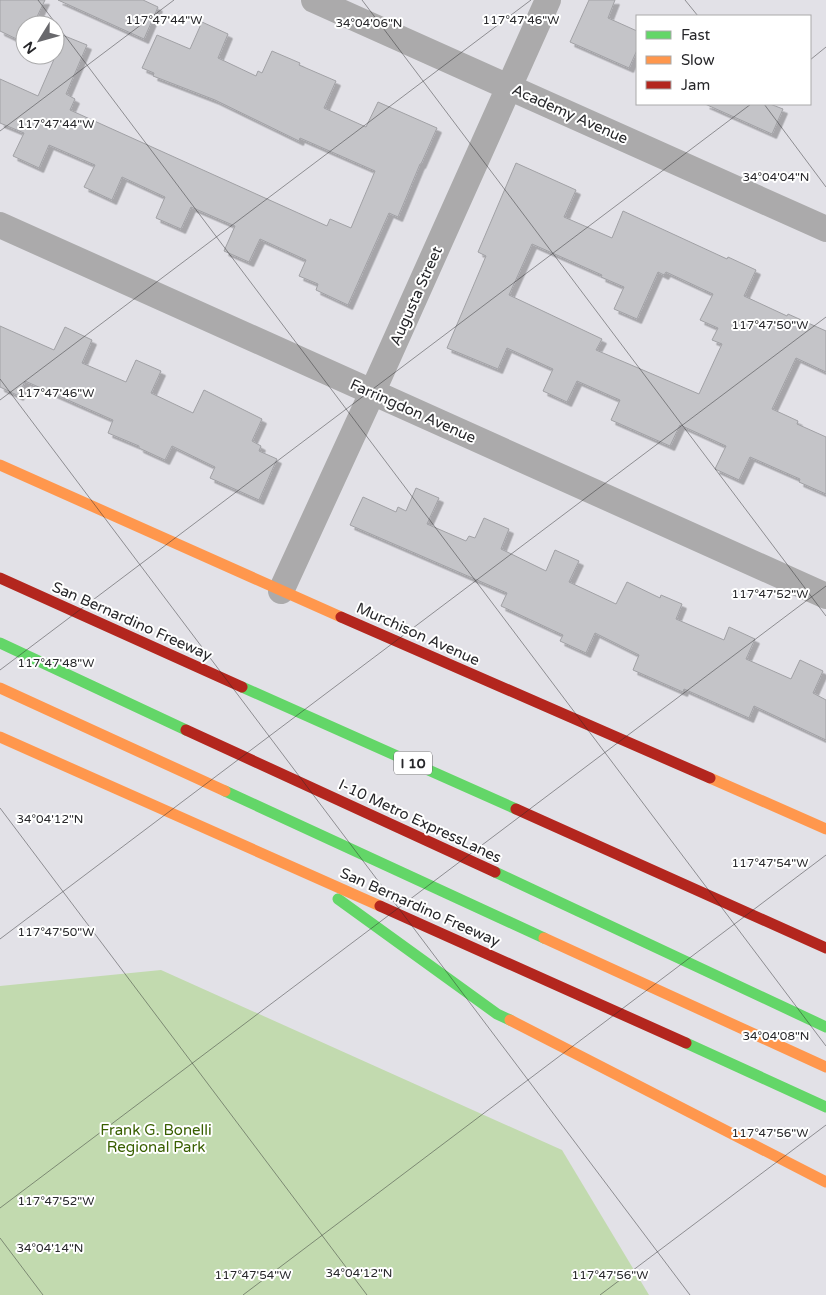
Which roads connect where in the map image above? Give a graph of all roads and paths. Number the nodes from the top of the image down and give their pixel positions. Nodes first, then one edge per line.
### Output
1 (314, 0) edge
2 (548, 0) edge
3 (510, 87) junction
4 (0, 225) edge
5 (826, 229) edge
6 (372, 393) junction
7 (0, 465) edge
8 (0, 578) edge
9 (281, 591) junction
10 (826, 596) edge
11 (0, 643) edge
12 (0, 688) edge
13 (0, 737) edge
14 (826, 829) edge
15 (292, 866) junction
16 (826, 948) edge
17 (826, 1027) edge
18 (826, 1067) edge
19 (826, 1107) edge
20 (826, 1182) edge

1 - 3 street, Academy Avenue
2 - 3 street, Augusta Street
3 - 5 street, Academy Avenue
3 - 6 street, Augusta Street
4 - 6 street, Farringdon Avenue
6 - 9 street, Augusta Street
6 - 10 street, Farringdon Avenue
7 - 9 main road, Murchison Avenue
8 - 16 main road, San Bernardino Freeway / I 10
9 - 14 main road, Murchison Avenue
11 - 17 main road, I-10 Metro ExpressLanes
12 - 18 main road
13 - 15 main road, San Bernardino Freeway
15 - 19 main road, San Bernardino Freeway
15 - 20 main road

